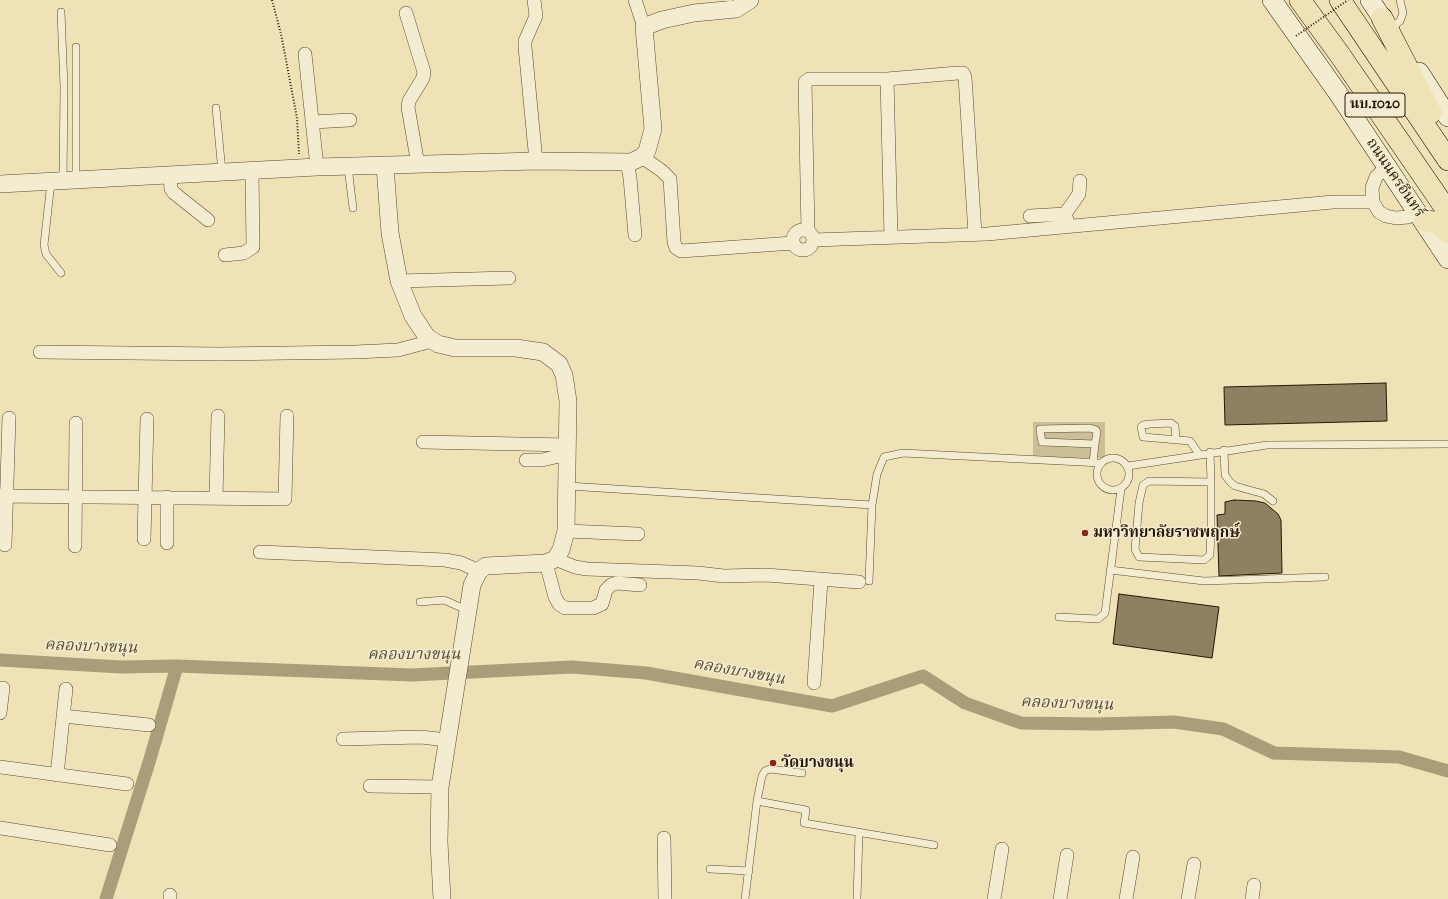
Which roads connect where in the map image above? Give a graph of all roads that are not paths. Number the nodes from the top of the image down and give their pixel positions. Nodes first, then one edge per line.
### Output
1 (534, 0) edge
2 (635, 0) edge
3 (750, 0) edge
4 (1272, 0) edge
5 (1300, 0) edge
6 (1340, 0) edge
7 (1370, 0) edge
8 (1400, 0) edge
9 (61, 12) dead end
10 (406, 13) dead end
11 (1386, 23) junction
12 (644, 27) junction
13 (76, 47) dead end
14 (305, 54) dead end
15 (887, 79) junction
16 (216, 108) dead end
17 (1448, 116) edge
18 (350, 120) dead end
19 (313, 122) junction
20 (1448, 151) edge
21 (635, 159) junction
22 (1448, 160) edge
23 (536, 162) junction
24 (418, 164) junction
25 (385, 166) junction
26 (1387, 166) junction
27 (348, 167) junction
28 (309, 168) junction
29 (222, 172) junction
30 (252, 172) junction
31 (170, 176) junction
32 (63, 181) junction
33 (1080, 181) dead end
34 (0, 184) edge
35 (1373, 202) junction
36 (353, 208) dead end
37 (1448, 212) edge
38 (1030, 216) dead end
39 (1421, 216) junction
40 (208, 220) dead end
41 (1067, 220) junction
42 (1448, 233) edge
43 (975, 234) junction
44 (634, 235) dead end
45 (811, 236) junction
46 (891, 237) junction
47 (225, 255) dead end
48 (1448, 259) edge
49 (61, 273) dead end
50 (509, 278) dead end
51 (399, 281) junction
52 (432, 341) junction
53 (40, 352) dead end
54 (218, 416) dead end
55 (287, 416) dead end
56 (9, 418) dead end
57 (147, 419) dead end
58 (76, 423) dead end
59 (1176, 440) junction
60 (423, 442) dead end
61 (1096, 444) junction
62 (1448, 444) edge
63 (568, 449) junction
64 (1224, 450) junction
65 (1210, 452) junction
66 (1199, 454) junction
67 (526, 460) dead end
68 (1093, 463) junction
69 (1101, 463) junction
70 (1128, 466) junction
71 (1210, 482) junction
72 (568, 486) junction
73 (1120, 489) junction
74 (4, 496) edge
75 (75, 496) junction
76 (145, 496) junction
77 (167, 497) junction
78 (216, 498) junction
79 (1273, 501) dead end
80 (872, 505) junction
81 (566, 531) junction
82 (638, 534) dead end
83 (144, 539) dead end
84 (167, 543) dead end
85 (5, 545) dead end
86 (75, 546) dead end
87 (260, 552) dead end
88 (551, 561) junction
89 (1110, 570) junction
90 (479, 571) junction
91 (1325, 578) dead end
92 (821, 581) junction
93 (864, 582) joint
94 (640, 585) dead end
95 (420, 602) dead end
96 (467, 610) junction
97 (1059, 617) dead end
98 (814, 683) dead end
99 (3, 688) dead end
100 (66, 689) dead end
101 (0, 713) edge
102 (63, 716) junction
103 (149, 725) dead end
104 (343, 739) dead end
105 (446, 740) junction
106 (0, 767) edge
107 (802, 773) dead end
108 (57, 774) junction
109 (127, 784) dead end
110 (370, 786) dead end
111 (440, 787) junction
112 (757, 801) junction
113 (0, 828) edge
114 (859, 833) junction
115 (664, 838) dead end
116 (110, 845) dead end
117 (934, 846) dead end
118 (1002, 849) dead end
119 (1067, 855) dead end
120 (1133, 857) dead end
121 (1194, 864) dead end
122 (710, 869) dead end
123 (749, 871) junction
124 (1254, 885) dead end
125 (442, 899) edge
126 (665, 899) edge
127 (745, 899) edge
128 (857, 899) edge
129 (994, 899) edge
130 (1060, 899) edge
131 (1126, 899) edge
132 (1188, 899) edge
133 (1252, 899) edge

1 - 23 street
2 - 12 street
3 - 12 street
4 - 26 main road, ถนนนครอินทร์ / นบ.1020
5 - 37 main road, ถนนนครอินทร์ / นบ.1020
6 - 22 main road, นบ.1020
7 - 11 main road
8 - 11 lane
9 - 32 lane
10 - 24 street
11 - 17 main road
11 - 20 main road
12 - 21 street
13 - 32 lane
14 - 19 street
15 - 43 street
15 - 45 street
15 - 46 street
16 - 29 lane
18 - 19 street
19 - 28 street
21 - 23 street
21 - 44 street
21 - 45 street
23 - 24 street
24 - 25 street
25 - 27 street
25 - 51 street
26 - 35 street
26 - 39 main road, ถนนนครอินทร์ / นบ.1020
27 - 28 street
27 - 36 lane
28 - 30 street
29 - 30 street
29 - 31 street
30 - 47 street
31 - 32 street
31 - 40 street
32 - 34 street
32 - 49 lane
33 - 41 street
35 - 39 street
35 - 41 street
38 - 41 street
39 - 42 main road
39 - 48 main road, ถนนนครอินทร์ / นบ.1020
41 - 43 street
43 - 46 street
45 - 46 street
50 - 51 street
51 - 52 street
52 - 53 street
52 - 63 street
54 - 78 street
55 - 78 street
56 - 74 street
57 - 76 street
58 - 75 street
59 - 59 lane
59 - 66 lane
60 - 63 street
61 - 61 lane
61 - 68 lane
62 - 64 lane
63 - 67 street
63 - 72 street
64 - 65 lane
64 - 79 lane
65 - 66 lane
65 - 71 lane
66 - 70 lane
68 - 69 lane
68 - 80 lane
69 - 70 lane
69 - 73 lane
70 - 73 lane
71 - 71 lane
72 - 80 lane
72 - 81 street
73 - 89 lane
74 - 75 street
74 - 85 street
75 - 76 street
75 - 86 street
76 - 77 street
76 - 83 street
77 - 78 street
77 - 84 street
80 - 93 lane
81 - 82 street
81 - 88 street
87 - 90 street
88 - 90 street
88 - 92 street
88 - 94 street
89 - 91 lane
89 - 97 lane
90 - 96 street
92 - 93 street
92 - 98 street
95 - 96 lane
96 - 105 street
99 - 101 street
100 - 102 street
102 - 103 street
102 - 108 street
104 - 105 street
105 - 111 street
106 - 108 street
107 - 112 lane
108 - 109 street
110 - 111 street
111 - 125 street
112 - 114 lane
112 - 123 lane
113 - 116 street
114 - 117 lane
114 - 128 lane
115 - 126 street
118 - 129 street
119 - 130 street
120 - 131 street
121 - 132 street
122 - 123 lane
123 - 127 lane
124 - 133 street

